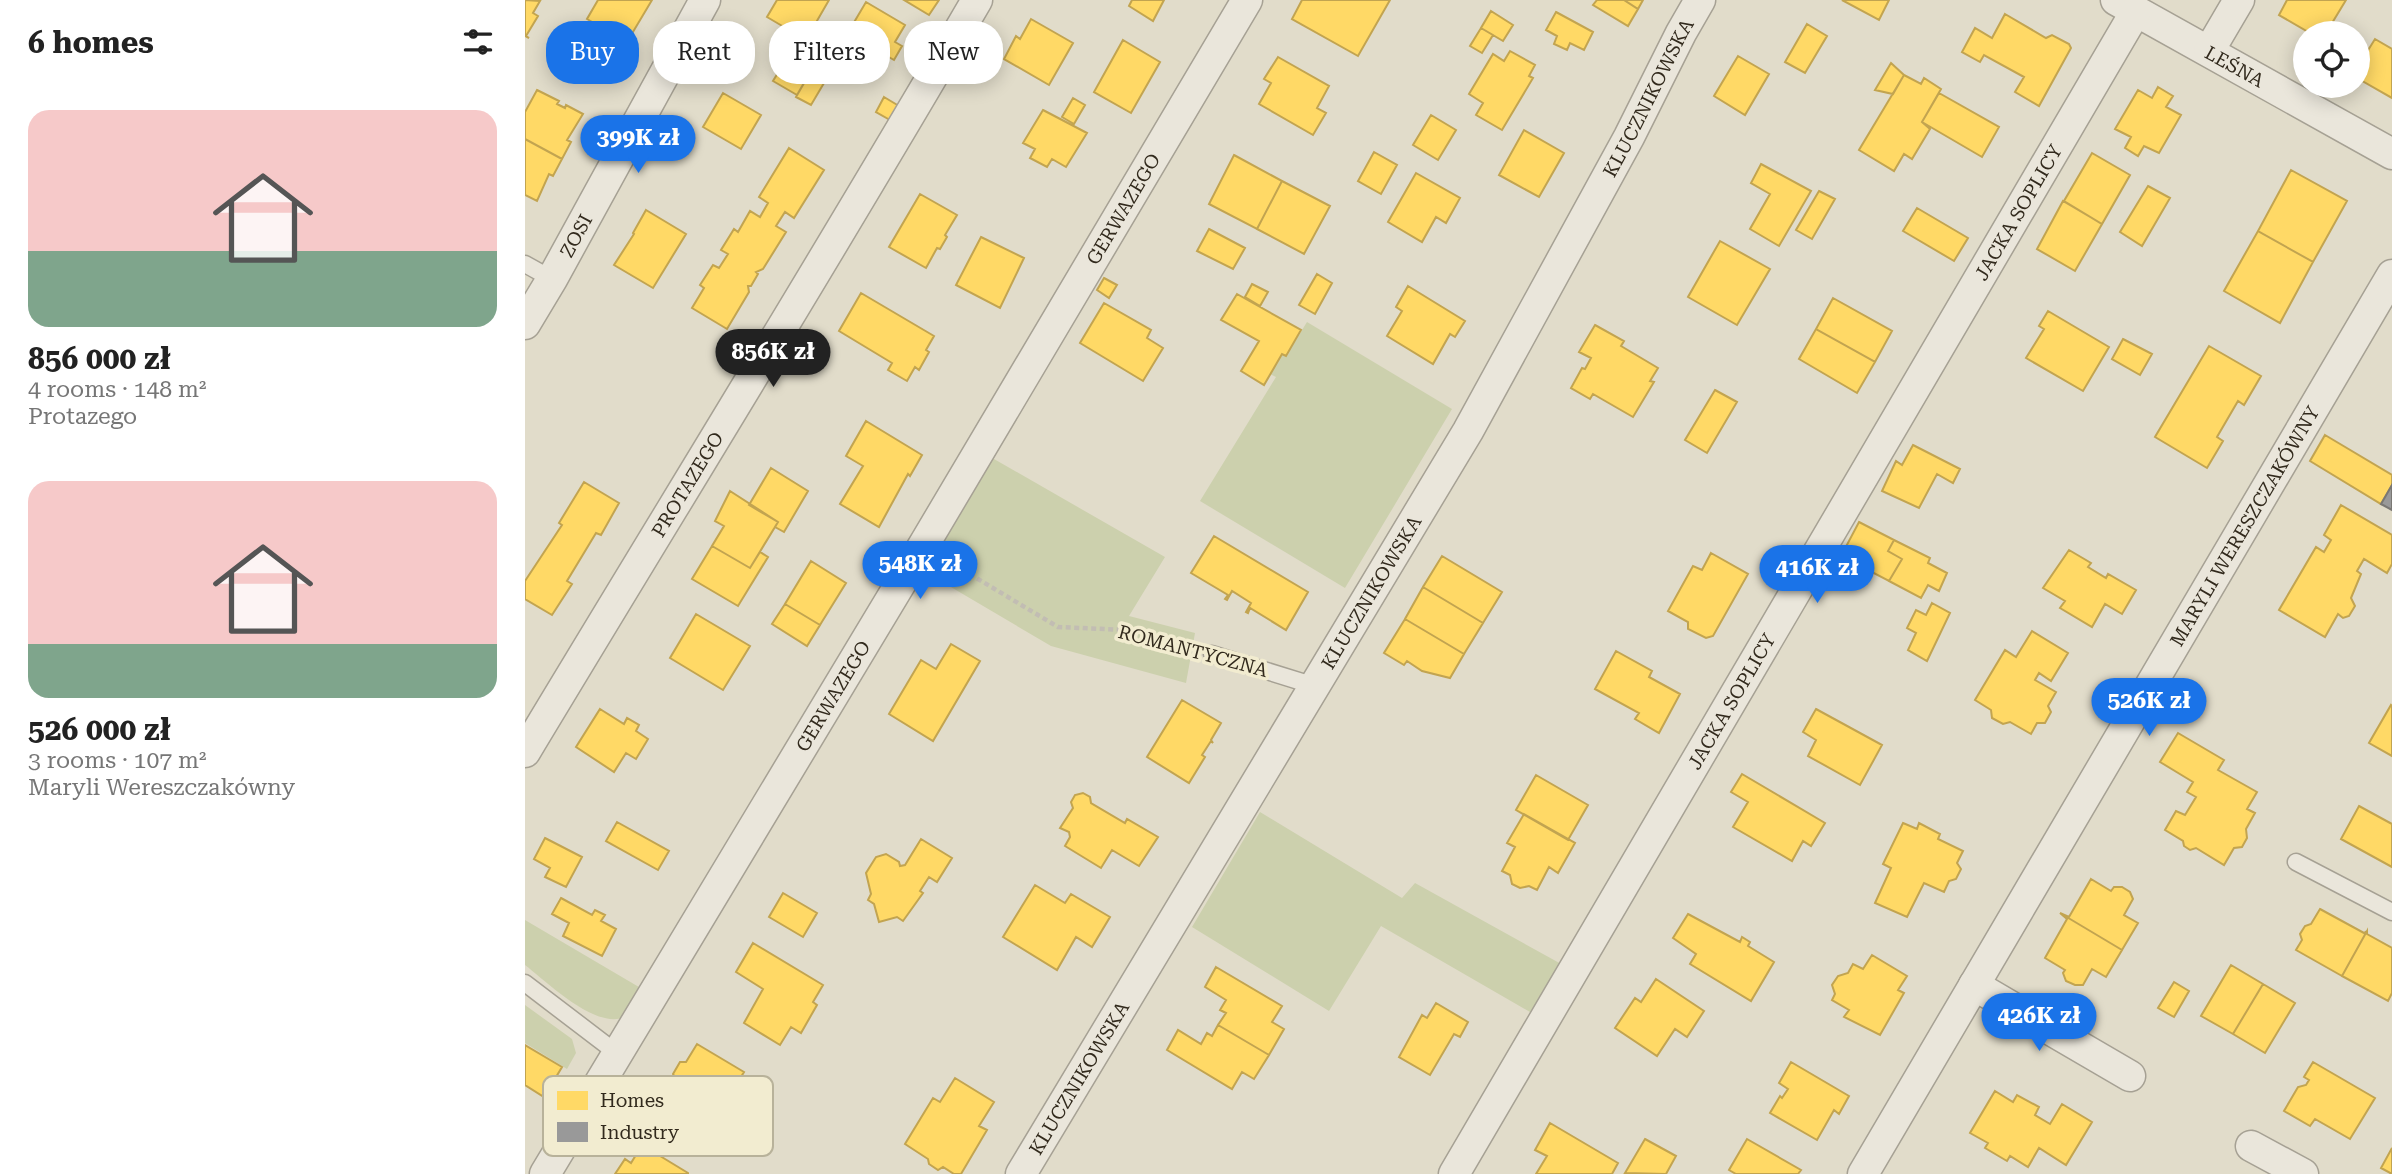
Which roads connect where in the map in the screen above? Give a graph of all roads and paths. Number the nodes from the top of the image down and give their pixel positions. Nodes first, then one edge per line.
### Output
1 (705, 0) edge
2 (977, 0) edge
3 (1247, 0) edge
4 (1700, 0) edge
5 (2239, 0) edge
6 (2126, 5) edge
7 (2209, 51) junction
8 (2392, 154) edge
9 (525, 264) edge
10 (2392, 275) edge
11 (552, 279) junction
12 (525, 324) edge
13 (923, 546) junction
14 (1212, 654) joint
15 (1315, 686) junction
16 (525, 752) edge
17 (2296, 862) dead end
18 (2392, 912) edge
19 (525, 983) edge
20 (1974, 985) junction
21 (618, 1054) junction
22 (605, 1076) edge
23 (2130, 1076) dead end
24 (2251, 1146) dead end
25 (556, 1156) edge
26 (545, 1174) edge
27 (1021, 1174) edge
28 (1454, 1174) edge
29 (1863, 1174) edge
30 (2303, 1174) edge

1 - 11 street, ZOSI
2 - 16 street, PROTAZEGO
3 - 13 street, GERWAZEGO
4 - 15 street, KLUCZNIKOWSKA
5 - 7 street
6 - 7 street, LEŚNA
6 - 28 street, JACKA SOPLICY
7 - 8 street, LEŚNA
9 - 11 lane
10 - 20 street, MARYLI WERESZCZAKÓWNY
11 - 12 street, ZOSI
13 - 14 path, ROMANTYCZNA
13 - 21 street, GERWAZEGO
14 - 15 lane, ROMANTYCZNA
15 - 27 street, KLUCZNIKOWSKA
17 - 18 lane
19 - 21 lane
20 - 23 street
20 - 29 street, MARYLI WERESZCZAKÓWNY
21 - 22 street, GERWAZEGO
24 - 30 street
25 - 26 street, GERWAZEGO

